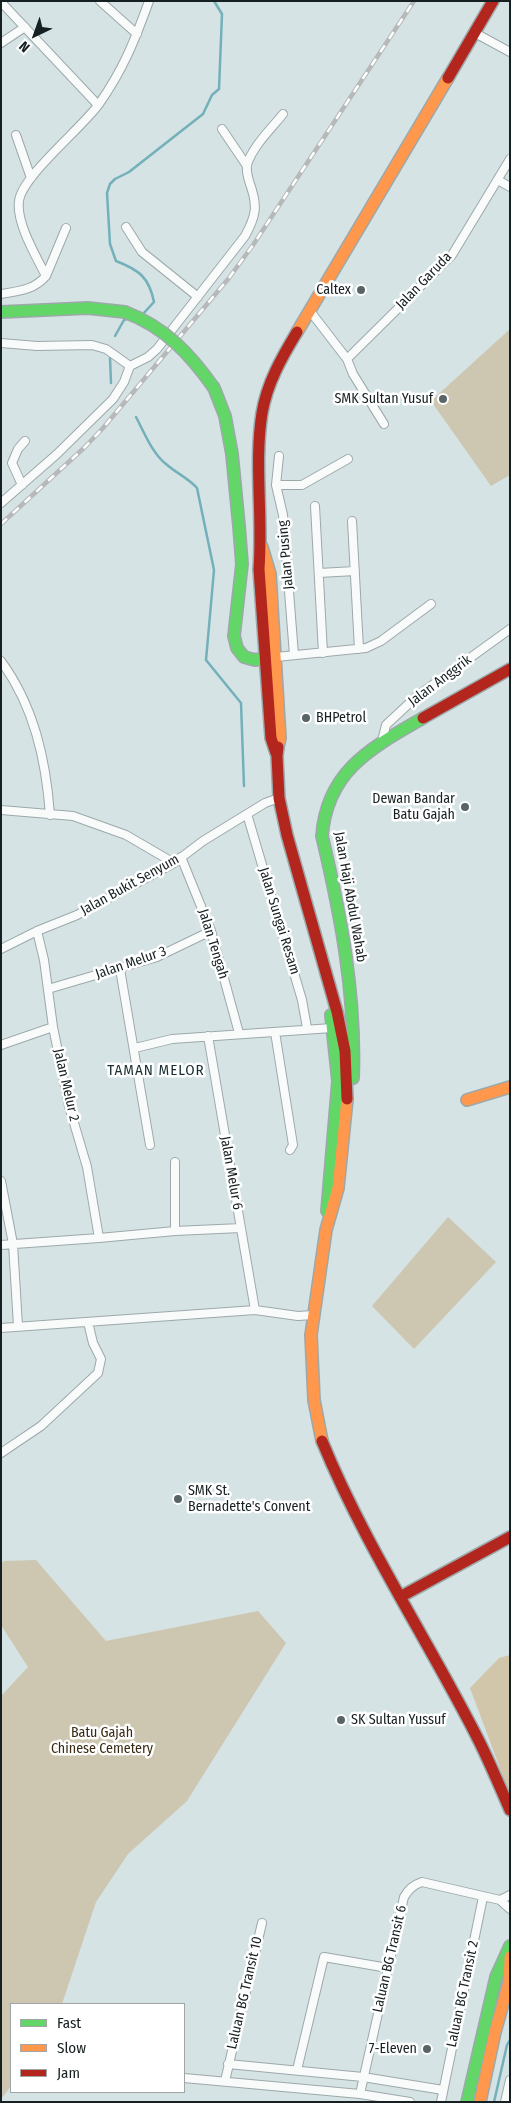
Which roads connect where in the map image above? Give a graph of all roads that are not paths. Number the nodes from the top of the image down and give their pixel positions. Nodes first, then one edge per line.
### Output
1 (100, 1) edge
2 (149, 1) edge
3 (493, 1) edge
4 (1, 2) edge
5 (25, 28) junction
6 (475, 33) junction
7 (137, 34) junction
8 (1, 43) edge
9 (510, 52) edge
10 (98, 105) junction
11 (283, 114) dead end
12 (222, 128) dead end
13 (16, 135) dead end
14 (510, 159) edge
15 (247, 166) junction
16 (31, 178) junction
17 (498, 180) junction
18 (510, 187) edge
19 (126, 227) dead end
20 (66, 228) dead end
21 (46, 276) junction
22 (1, 294) edge
23 (198, 298) junction
24 (310, 311) junction
25 (1, 312) edge
26 (1, 343) edge
27 (347, 359) junction
28 (130, 366) junction
29 (384, 424) dead end
30 (25, 441) dead end
31 (279, 456) dead end
32 (348, 459) dead end
33 (22, 485) junction
34 (276, 485) junction
35 (1, 503) edge
36 (316, 506) dead end
37 (352, 521) dead end
38 (355, 571) junction
39 (319, 573) junction
40 (431, 604) dead end
41 (510, 630) edge
42 (359, 649) junction
43 (323, 653) junction
44 (294, 655) junction
45 (271, 658) junction
46 (1, 661) edge
47 (510, 669) edge
48 (382, 741) junction
49 (279, 798) junction
50 (1, 810) edge
51 (247, 814) junction
52 (50, 815) junction
53 (181, 857) junction
54 (174, 863) junction
55 (37, 931) junction
56 (210, 931) junction
57 (1, 949) edge
58 (120, 969) junction
59 (48, 989) junction
60 (330, 992) junction
61 (53, 1027) junction
62 (307, 1028) junction
63 (332, 1028) junction
64 (274, 1032) junction
65 (239, 1033) junction
66 (208, 1036) junction
67 (1, 1045) edge
68 (135, 1048) junction
69 (355, 1054) junction
70 (347, 1071) junction
71 (338, 1081) junction
72 (510, 1087) edge
73 (467, 1100) dead end
74 (347, 1104) junction
75 (150, 1145) dead end
76 (290, 1150) dead end
77 (175, 1162) dead end
78 (1, 1181) edge
79 (241, 1228) junction
80 (175, 1230) junction
81 (326, 1230) junction
82 (99, 1238) junction
83 (12, 1244) junction
84 (1, 1245) edge
85 (259, 1311) junction
86 (314, 1314) junction
87 (88, 1322) junction
88 (18, 1326) junction
89 (1, 1328) edge
90 (1, 1453) edge
91 (510, 1537) edge
92 (400, 1597) junction
93 (510, 1810) edge
94 (510, 1895) edge
95 (484, 1897) junction
96 (500, 1900) junction
97 (510, 1909) edge
98 (262, 1923) dead end
99 (510, 1946) edge
100 (510, 1956) edge
101 (388, 1968) junction
102 (228, 2064) junction
103 (297, 2070) junction
104 (363, 2077) junction
105 (185, 2078) edge
106 (510, 2080) edge
107 (224, 2082) junction
108 (443, 2090) junction
109 (360, 2094) junction
110 (410, 2102) edge
111 (441, 2102) edge
112 (467, 2102) edge
113 (480, 2102) edge
114 (504, 2102) edge

1 - 7 street
2 - 7 street
3 - 6 main road
4 - 5 street
5 - 8 street
5 - 10 street
6 - 9 street
6 - 24 main road
7 - 10 street
10 - 16 street
11 - 15 street
12 - 15 street
13 - 16 street
14 - 17 street, Jalan Garuda
15 - 23 street
16 - 21 street
17 - 18 street
17 - 27 street, Jalan Garuda
19 - 23 street
20 - 21 street
21 - 22 street
23 - 28 street
24 - 27 street
24 - 45 main road
25 - 45 main road, bridge
26 - 28 street
27 - 29 street
28 - 33 street
30 - 33 street
31 - 34 street, Jalan Pusing
32 - 34 street
33 - 35 street
34 - 44 street, Jalan Pusing
36 - 39 street
37 - 38 street
38 - 39 street
38 - 42 street
39 - 43 street
40 - 42 street
41 - 48 street, Jalan Anggrik
42 - 43 street
43 - 44 street
44 - 45 street
45 - 49 main road
46 - 52 street
47 - 48 main road, Jalan Haji Abdul Wahab
48 - 69 main road, Jalan Haji Abdul Wahab
49 - 51 street, Jalan Bukit Senyum
49 - 60 main road
50 - 52 street
51 - 53 street, Jalan Bukit Senyum
51 - 62 street, Jalan Sungai Resam
52 - 54 street
53 - 54 street, Jalan Bukit Senyum
53 - 56 street, Jalan Tengah
54 - 55 street, Jalan Bukit Senyum
55 - 57 street, Jalan Bukit Senyum
55 - 59 street, Jalan Melur 2
56 - 58 street, Jalan Melur 3
56 - 65 street, Jalan Tengah
58 - 59 street, Jalan Melur 3
58 - 68 street
59 - 61 street, Jalan Melur 2
60 - 63 main road
60 - 70 main road
61 - 67 street
61 - 82 street, Jalan Melur 2
62 - 63 street
62 - 64 street
63 - 71 main road
64 - 65 street
64 - 76 street
65 - 66 street
66 - 68 street
66 - 79 street, Jalan Melur 6
68 - 75 street
69 - 70 main road
69 - 74 main road, Jalan Haji Abdul Wahab
70 - 71 main road
70 - 74 main road
71 - 81 main road
72 - 73 main road
74 - 81 main road
77 - 80 street
78 - 83 street
79 - 80 street
79 - 85 street, Jalan Melur 6
80 - 82 street
81 - 86 main road
82 - 83 street
83 - 84 street
83 - 88 street
85 - 86 street
85 - 87 street
86 - 92 main road
87 - 88 street
87 - 90 street
88 - 89 street
91 - 92 main road
92 - 93 main road
94 - 96 street
95 - 96 street, Laluan BG Transit 6
95 - 101 street, Laluan BG Transit 6
95 - 108 street, Laluan BG Transit 2
96 - 97 street
98 - 102 street, Laluan BG Transit 10
99 - 112 main road
100 - 113 main road
101 - 103 street
101 - 104 street, Laluan BG Transit 6
102 - 103 street
102 - 107 street, Laluan BG Transit 10
103 - 104 street
104 - 108 street
104 - 109 street, Laluan BG Transit 6
105 - 107 street
106 - 114 street
107 - 109 street
108 - 111 street, Laluan BG Transit 2
109 - 110 street

